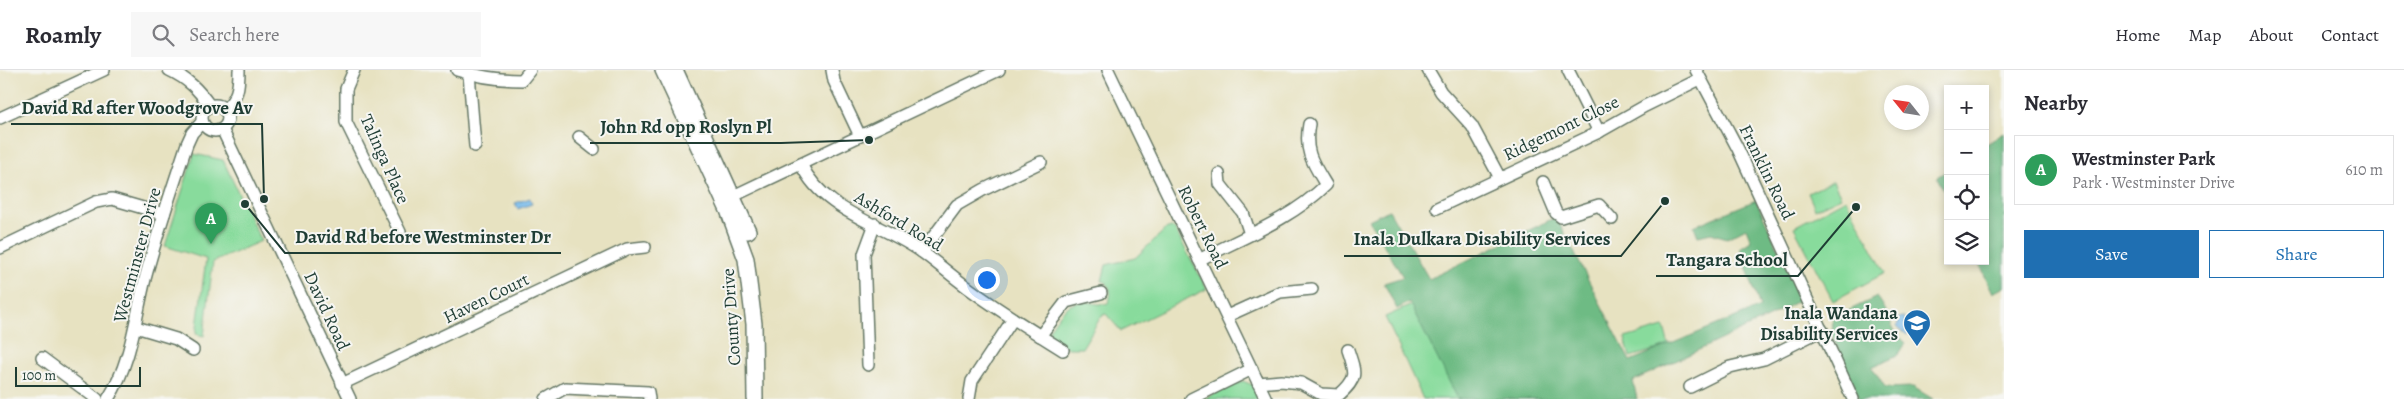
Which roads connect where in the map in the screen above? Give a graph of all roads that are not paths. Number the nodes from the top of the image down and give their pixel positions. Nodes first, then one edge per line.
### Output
1 (104, 70) edge
2 (169, 70) edge
3 (239, 70) edge
4 (354, 70) edge
5 (457, 70) edge
6 (663, 70) edge
7 (675, 70) edge
8 (832, 70) edge
9 (999, 70) edge
10 (1108, 70) edge
11 (1428, 70) edge
12 (1568, 70) edge
13 (530, 71) edge
14 (469, 74) junction
15 (1698, 74) edge
16 (210, 106) junction
17 (224, 110) junction
18 (0, 118) edge
19 (202, 122) junction
20 (1309, 124) dead end
21 (222, 129) junction
22 (1599, 132) junction
23 (860, 136) junction
24 (580, 137) dead end
25 (475, 146) dead end
26 (594, 149) dead end
27 (1041, 162) dead end
28 (801, 164) junction
29 (1219, 174) dead end
30 (1500, 178) junction
31 (1543, 182) dead end
32 (729, 198) junction
33 (1437, 208) dead end
34 (164, 214) junction
35 (1612, 219) dead end
36 (875, 224) junction
37 (400, 232) dead end
38 (1250, 234) junction
39 (645, 247) dead end
40 (0, 248) edge
41 (922, 252) junction
42 (1199, 260) junction
43 (1312, 289) dead end
44 (1101, 293) dead end
45 (1227, 316) junction
46 (1014, 319) junction
47 (136, 327) junction
48 (1822, 330) junction
49 (1040, 336) junction
50 (193, 350) dead end
51 (1063, 350) dead end
52 (1348, 350) dead end
53 (42, 358) dead end
54 (868, 365) dead end
55 (1252, 369) junction
56 (1258, 383) junction
57 (342, 384) junction
58 (1690, 387) dead end
59 (648, 396) edge
60 (97, 399) edge
61 (108, 399) edge
62 (350, 399) edge
63 (546, 399) edge
64 (755, 399) edge
65 (764, 399) edge
66 (969, 399) edge
67 (1191, 399) edge
68 (1266, 399) edge
69 (1853, 399) edge

1 - 18 street
2 - 16 street
3 - 17 street
4 - 37 street, Talinga Place
5 - 14 street
6 - 32 main road, County Drive
7 - 32 main road, County Drive
8 - 23 street
9 - 23 street
10 - 42 street, Robert Road
11 - 30 street
12 - 22 street
13 - 14 street
14 - 25 street
15 - 22 street, Ridgemont Close
15 - 48 street, Franklin Road
16 - 17 street
16 - 19 street
17 - 21 street
19 - 21 street
19 - 34 street, Westminster Drive
20 - 38 street
21 - 57 street, David Road
22 - 30 street, Ridgemont Close
23 - 28 street
24 - 26 street
27 - 41 street
28 - 32 street
28 - 36 street, Ashford Road
29 - 38 street
30 - 33 street, Ridgemont Close
31 - 35 street
32 - 64 main road, County Drive
32 - 65 main road, County Drive
34 - 40 street
34 - 47 street, Westminster Drive
36 - 41 street, Ashford Road
36 - 54 street
38 - 42 street
39 - 57 street, Haven Court
41 - 46 street, Ashford Road
42 - 45 street, Robert Road
43 - 45 street
44 - 49 street
45 - 55 street, Robert Road
46 - 49 street, Ashford Road
46 - 66 street
47 - 50 street
47 - 61 street, Westminster Drive
48 - 58 street
48 - 69 street, Franklin Road
49 - 51 street, Ashford Road
52 - 56 street
53 - 60 street
55 - 56 street, Robert Road
55 - 67 street
56 - 68 street, Robert Road
57 - 62 street, David Road
59 - 63 street

